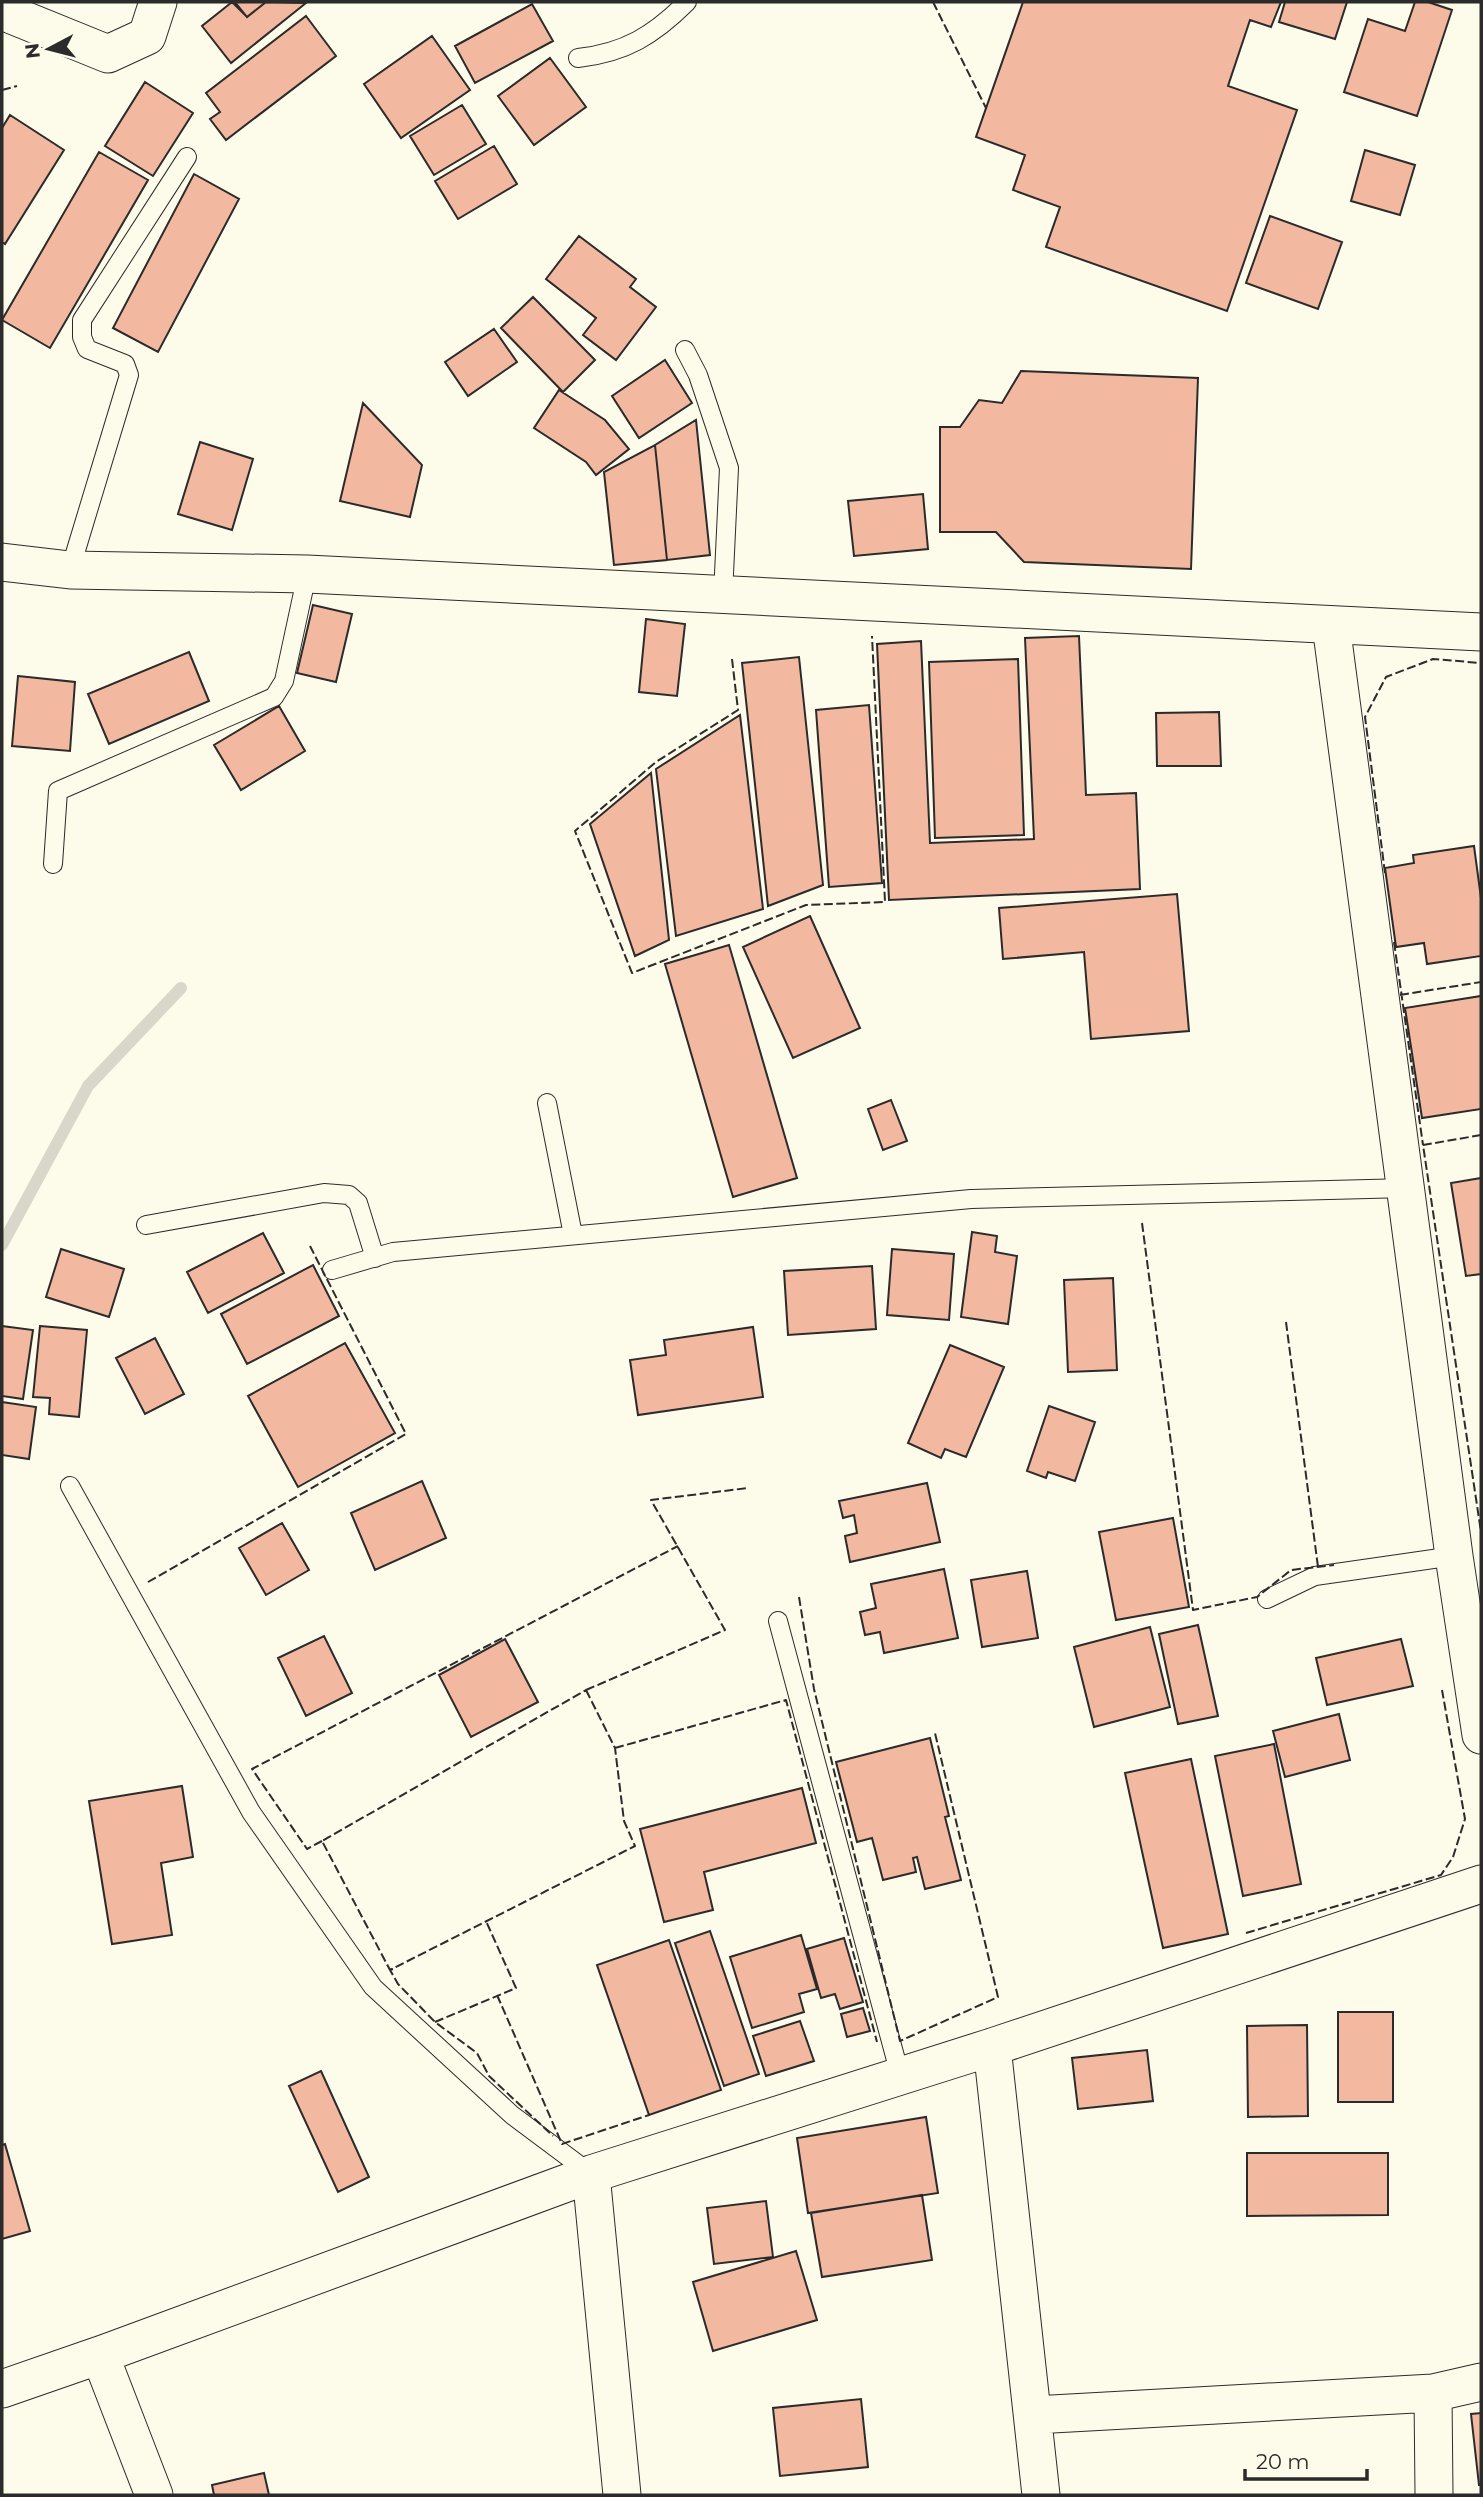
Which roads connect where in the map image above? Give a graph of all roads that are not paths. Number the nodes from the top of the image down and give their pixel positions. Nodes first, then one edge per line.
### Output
1 (159, 2) edge
2 (687, 2) edge
3 (2, 11) edge
4 (578, 58) dead end
5 (187, 157) dead end
6 (685, 351) dead end
7 (2, 562) edge
8 (70, 570) junction
9 (307, 574) junction
10 (723, 595) junction
11 (1331, 625) junction
12 (1481, 632) edge
13 (53, 864) dead end
14 (547, 1103) dead end
15 (1408, 1188) junction
16 (146, 1225) dead end
17 (573, 1235) junction
18 (375, 1258) junction
19 (332, 1270) dead end
20 (70, 1486) dead end
21 (1454, 1556) junction
22 (1267, 1599) dead end
23 (778, 1621) dead end
24 (1481, 1735) edge
25 (1481, 1884) edge
26 (992, 2047) junction
27 (900, 2075) junction
28 (591, 2174) junction
29 (100, 2355) junction
30 (1481, 2382) edge
31 (2, 2389) edge
32 (1433, 2393) junction
33 (1034, 2415) junction
34 (154, 2495) edge
35 (622, 2495) edge
36 (1041, 2495) edge
37 (1434, 2495) edge

1 - 3 street
2 - 4 lane
5 - 8 lane
6 - 10 lane
7 - 8 street
8 - 9 street
9 - 10 street
9 - 13 lane
10 - 11 street
11 - 12 street
11 - 15 street
14 - 17 lane
15 - 17 lane
15 - 21 street
16 - 18 lane
17 - 18 lane
18 - 19 lane
20 - 28 lane
21 - 22 lane
21 - 24 street
23 - 27 lane
25 - 26 street
26 - 27 street
26 - 33 street
27 - 28 street
28 - 29 street
28 - 35 street
29 - 31 street
29 - 34 street
30 - 32 street
32 - 33 street
32 - 37 street
33 - 36 street

